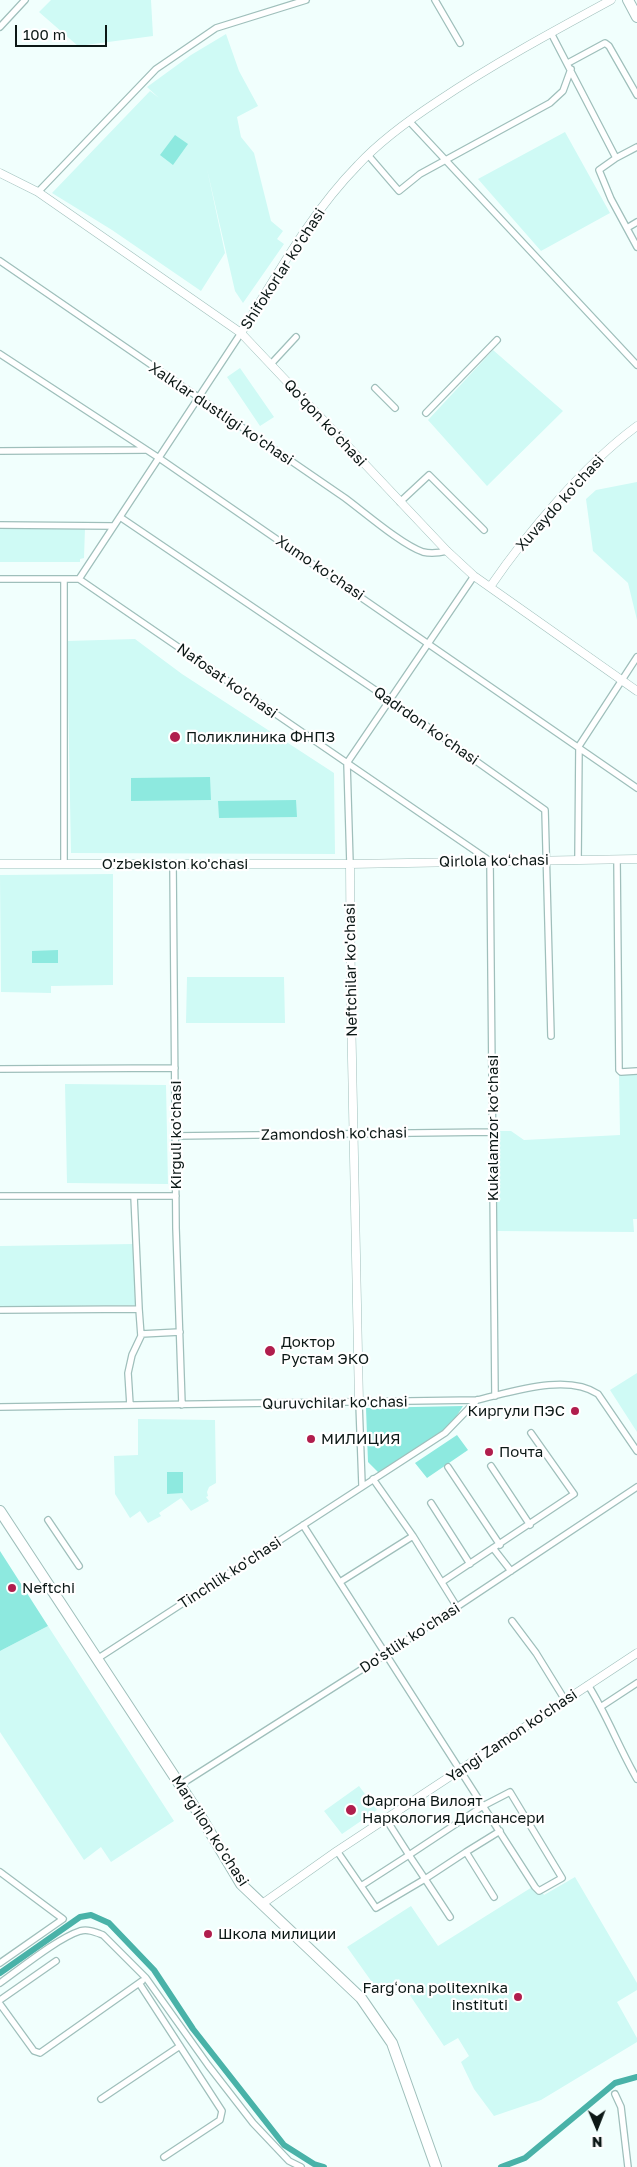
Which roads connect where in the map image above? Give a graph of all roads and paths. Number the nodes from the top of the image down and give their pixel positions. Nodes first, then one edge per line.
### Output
1 (25, 0) edge
2 (306, 0) edge
3 (435, 0) edge
4 (611, 0) edge
5 (628, 0) edge
6 (637, 17) edge
7 (0, 26) edge
8 (551, 33) junction
9 (460, 43) dead end
10 (569, 66) junction
11 (637, 95) edge
12 (409, 121) junction
13 (637, 147) edge
14 (368, 155) junction
15 (616, 158) junction
16 (444, 159) junction
17 (0, 172) edge
18 (38, 192) junction
19 (637, 222) edge
20 (627, 228) junction
21 (637, 247) edge
22 (0, 262) edge
23 (241, 333) junction
24 (296, 337) dead end
25 (497, 340) dead end
26 (0, 354) edge
27 (270, 364) junction
28 (637, 364) edge
29 (375, 388) dead end
30 (198, 399) junction
31 (395, 408) dead end
32 (426, 413) dead end
33 (637, 426) edge
34 (146, 450) junction
35 (0, 451) edge
36 (159, 458) junction
37 (400, 502) junction
38 (120, 517) junction
39 (0, 525) edge
40 (113, 526) junction
41 (484, 530) dead end
42 (447, 551) junction
43 (474, 576) junction
44 (0, 579) edge
45 (64, 579) junction
46 (79, 579) junction
47 (490, 587) junction
48 (430, 643) junction
49 (637, 657) edge
50 (620, 681) junction
51 (637, 692) edge
52 (390, 700) junction
53 (579, 746) junction
54 (347, 763) junction
55 (637, 788) edge
56 (617, 859) junction
57 (637, 859) edge
58 (546, 860) junction
59 (578, 860) junction
60 (490, 861) junction
61 (0, 864) edge
62 (64, 864) junction
63 (173, 864) junction
64 (350, 864) junction
65 (551, 1036) dead end
66 (175, 1068) junction
67 (0, 1069) edge
68 (637, 1071) edge
69 (493, 1132) junction
70 (354, 1134) junction
71 (175, 1136) junction
72 (0, 1196) edge
73 (134, 1196) junction
74 (176, 1196) junction
75 (139, 1309) junction
76 (0, 1310) edge
77 (180, 1332) junction
78 (141, 1334) junction
79 (495, 1396) junction
80 (477, 1400) junction
81 (359, 1403) junction
82 (182, 1405) junction
83 (130, 1406) junction
84 (0, 1407) edge
85 (531, 1433) dead end
86 (637, 1451) edge
87 (492, 1466) dead end
88 (448, 1467) dead end
89 (373, 1479) junction
90 (362, 1485) junction
91 (637, 1487) edge
92 (431, 1503) dead end
93 (0, 1511) edge
94 (48, 1520) dead end
95 (530, 1524) junction
96 (303, 1525) junction
97 (413, 1536) junction
98 (500, 1545) junction
99 (494, 1548) junction
100 (470, 1564) junction
101 (79, 1566) dead end
102 (511, 1571) junction
103 (340, 1582) junction
104 (442, 1582) junction
105 (457, 1607) junction
106 (512, 1621) dead end
107 (637, 1653) edge
108 (386, 1654) junction
109 (98, 1660) junction
110 (637, 1683) edge
111 (588, 1685) junction
112 (565, 1700) junction
113 (602, 1706) junction
114 (461, 1770) junction
115 (637, 1779) edge
116 (180, 1785) junction
117 (483, 1806) junction
118 (386, 1819) junction
119 (500, 1831) junction
120 (337, 1850) junction
121 (466, 1852) junction
122 (409, 1855) junction
123 (0, 1872) edge
124 (425, 1879) junction
125 (361, 1886) junction
126 (494, 1897) dead end
127 (262, 1904) junction
128 (450, 1917) dead end
129 (56, 1961) dead end
130 (0, 1963) edge
131 (146, 1978) junction
132 (139, 1983) junction
133 (0, 1984) edge
134 (0, 2002) edge
135 (180, 2046) junction
136 (615, 2094) dead end
137 (101, 2099) dead end
138 (164, 2157) dead end
139 (301, 2167) edge
140 (436, 2167) edge
141 (628, 2167) edge

1 - 7 street
2 - 18 street
3 - 9 street
4 - 8 street, Shifokorlar ko'chasi
5 - 6 main road
8 - 10 street
8 - 12 street, Shifokorlar ko'chasi
10 - 11 street
10 - 15 street
10 - 16 street
12 - 14 street, Shifokorlar ko'chasi
12 - 16 street
13 - 15 street
14 - 16 street
14 - 23 street, Shifokorlar ko'chasi
15 - 20 street
16 - 28 street
17 - 18 street, Qoʻqon koʻchasi
18 - 23 street, Qoʻqon koʻchasi
19 - 20 street
20 - 21 street
22 - 30 street, Xalklar dustligi ko'chasi
23 - 27 street, Qoʻqon koʻchasi
23 - 30 street, Shifokorlar ko'chasi
24 - 27 street
25 - 32 street
26 - 34 street, Xumo ko'chasi
27 - 37 street, Qoʻqon koʻchasi
29 - 31 street
30 - 36 street, Shifokorlar ko'chasi
30 - 42 street, Xalklar dustligi ko'chasi
33 - 47 street, Xuvaydo ko'chasi
34 - 35 street
34 - 36 street, Xumo ko'chasi
36 - 38 street, Shifokorlar ko'chasi
36 - 48 street, Xumo ko'chasi
37 - 41 street
37 - 42 street, Qoʻqon koʻchasi
38 - 40 street, Shifokorlar ko'chasi
38 - 52 street, Qadrdon koʻchasi
39 - 40 street
40 - 46 street, Shifokorlar ko'chasi
42 - 43 street, Qoʻqon koʻchasi
43 - 47 street, Qoʻqon koʻchasi
43 - 48 street
44 - 45 street
45 - 46 street
45 - 62 street
46 - 54 street, Nafosat ko'chasi
47 - 50 street, Qoʻqon koʻchasi
48 - 52 street
48 - 53 street, Xumo ko'chasi
49 - 50 street
50 - 51 street, Qoʻqon koʻchasi
50 - 53 street
52 - 54 street
52 - 58 street, Qadrdon koʻchasi
53 - 55 street, Xumo ko'chasi
53 - 59 street
54 - 60 street, Nafosat ko'chasi
54 - 64 street, Neftchilar ko'chasi
56 - 57 street, Qirlola koʻchasi
56 - 59 street, Qirlola koʻchasi
56 - 68 street
58 - 59 street, Qirlola koʻchasi
58 - 60 street, Qirlola koʻchasi
58 - 65 street, Qadrdon koʻchasi
60 - 64 street, Qirlola koʻchasi
60 - 69 street, Kukalamzor ko'chasi
61 - 62 street, O'zbekiston ko'chasi
62 - 63 street, O'zbekiston ko'chasi
63 - 64 street, O'zbekiston ko'chasi
63 - 66 street, Kirguli ko'chasi
64 - 70 street, Neftchilar ko'chasi
66 - 67 street
66 - 71 street, Kirguli ko'chasi
69 - 70 street, Zamondosh ko'chasi
69 - 79 street, Kukalamzor ko'chasi
70 - 71 street, Zamondosh ko'chasi
70 - 81 street, Neftchilar ko'chasi
71 - 74 street, Kirguli ko'chasi
72 - 73 street
73 - 74 street
73 - 75 street
74 - 77 street, Kirguli ko'chasi
75 - 76 street
75 - 78 street
77 - 78 street
77 - 82 street, Kirguli ko'chasi
78 - 83 street
79 - 80 street, Quruvchilar ko'chasi
79 - 86 street, Quruvchilar ko'chasi
80 - 81 street, Quruvchilar ko'chasi
80 - 89 street, Tinchlik ko'chasi
81 - 82 street, Quruvchilar ko'chasi
81 - 90 street
82 - 83 street, Quruvchilar ko'chasi
83 - 84 street, Quruvchilar ko'chasi
85 - 95 street
87 - 95 street
88 - 98 street
89 - 90 street, Tinchlik ko'chasi
89 - 97 street
90 - 96 street, Tinchlik ko'chasi
91 - 102 street, Do'stlik ko'chasi
92 - 100 street
93 - 109 main road, Marg'ilon ko'chasi
94 - 101 street
95 - 98 street
96 - 103 street
96 - 109 street, Tinchlik ko'chasi
97 - 103 street
97 - 104 street
98 - 99 street
99 - 100 street
99 - 102 street
100 - 104 street
102 - 105 street, Do'stlik ko'chasi
103 - 108 street
104 - 105 street
105 - 108 street, Do'stlik ko'chasi
106 - 112 street
107 - 111 street, Yangi Zamon ko'chasi
108 - 114 street
108 - 116 street, Do'stlik ko'chasi
109 - 116 main road, Marg'ilon ko'chasi
110 - 113 street
111 - 112 street, Yangi Zamon ko'chasi
111 - 113 street
112 - 114 street, Yangi Zamon ko'chasi
113 - 115 street
114 - 117 street
114 - 118 street, Yangi Zamon ko'chasi
116 - 127 main road, Marg'ilon ko'chasi
117 - 119 street
117 - 119 street
117 - 122 street
118 - 120 street, Yangi Zamon ko'chasi
118 - 122 street
119 - 121 street
120 - 125 street
120 - 127 street, Yangi Zamon ko'chasi
121 - 124 street
121 - 126 street
122 - 124 street
122 - 125 street
123 - 130 street
124 - 125 street
124 - 128 street
127 - 140 main road, Marg'ilon ko'chasi
129 - 134 street
131 - 132 street
131 - 133 street
131 - 139 street
132 - 134 street
132 - 135 street
135 - 137 street
135 - 138 street
136 - 141 street

